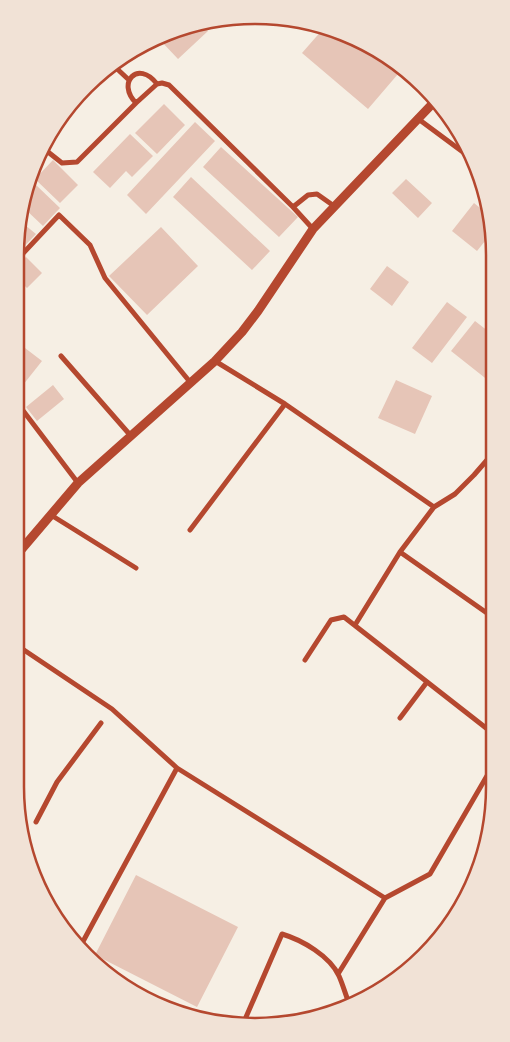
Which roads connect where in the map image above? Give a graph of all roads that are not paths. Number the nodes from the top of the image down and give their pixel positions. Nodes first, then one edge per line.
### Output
1 (118, 69) edge
2 (129, 80) junction
3 (158, 84) junction
4 (136, 103) junction
5 (431, 105) edge
6 (417, 118) junction
7 (460, 149) edge
8 (48, 152) edge
9 (334, 206) junction
10 (293, 207) junction
11 (313, 229) junction
12 (24, 252) edge
13 (61, 356) dead end
14 (215, 361) junction
15 (190, 382) junction
16 (285, 404) junction
17 (24, 412) edge
18 (131, 436) junction
19 (486, 461) edge
20 (78, 483) junction
21 (434, 507) junction
22 (51, 515) junction
23 (190, 530) dead end
24 (24, 546) edge
25 (400, 552) junction
26 (136, 568) dead end
27 (486, 612) edge
28 (354, 625) junction
29 (24, 650) edge
30 (305, 660) dead end
31 (427, 682) junction
32 (400, 718) dead end
33 (101, 723) dead end
34 (486, 728) edge
35 (177, 768) junction
36 (486, 778) edge
37 (36, 822) dead end
38 (385, 898) junction
39 (83, 941) edge
40 (338, 974) junction
41 (347, 999) edge
42 (246, 1018) edge

1 - 2 street
2 - 3 street
2 - 4 street
3 - 4 street
3 - 10 street
4 - 8 street
5 - 6 street
6 - 7 street
6 - 9 street
9 - 10 street
9 - 11 street
10 - 11 street
11 - 14 street
12 - 15 street
13 - 18 street
14 - 15 street
14 - 16 street
15 - 18 street
16 - 21 street
16 - 23 street
17 - 20 street
18 - 20 street
19 - 21 street
20 - 22 street
21 - 25 street
22 - 24 street
22 - 26 street
25 - 27 street
25 - 28 street
28 - 30 street
28 - 31 street
29 - 35 street
31 - 32 street
31 - 34 street
33 - 37 street
35 - 38 street
35 - 39 street
36 - 38 street
38 - 40 street
40 - 41 street
40 - 42 street

